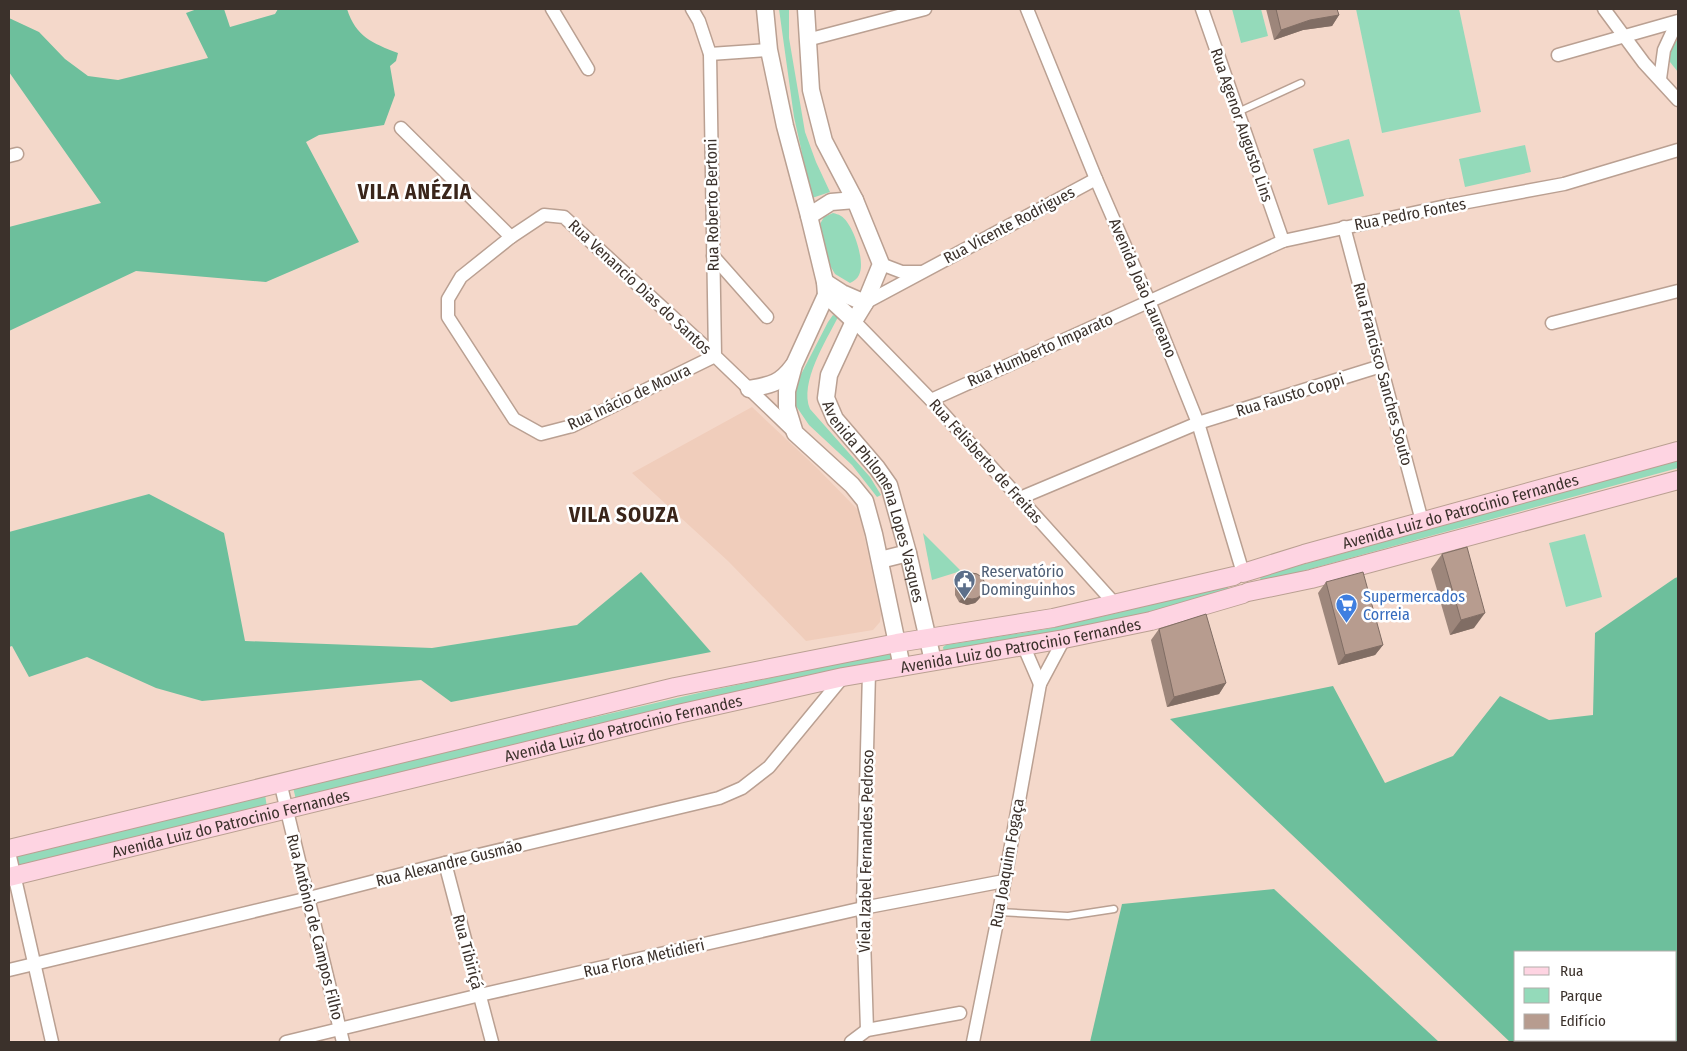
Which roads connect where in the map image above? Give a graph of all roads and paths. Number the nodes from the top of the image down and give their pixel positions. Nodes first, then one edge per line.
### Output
1 (552, 9) edge
2 (692, 9) edge
3 (765, 9) edge
4 (806, 9) edge
5 (925, 9) edge
6 (1027, 9) edge
7 (1202, 9) edge
8 (1604, 9) edge
9 (1678, 21) edge
10 (1626, 36) junction
11 (807, 40) junction
12 (769, 50) junction
13 (710, 54) junction
14 (1558, 55) dead end
15 (588, 69) dead end
16 (1660, 80) junction
17 (1301, 83) dead end
18 (1678, 100) edge
19 (1238, 112) junction
20 (401, 128) dead end
21 (1678, 150) edge
22 (1096, 179) junction
23 (855, 200) junction
24 (809, 216) junction
25 (1344, 227) junction
26 (511, 237) junction
27 (1283, 241) junction
28 (713, 256) junction
29 (881, 264) junction
30 (923, 272) junction
31 (826, 288) junction
32 (1678, 291) edge
33 (1149, 301) junction
34 (865, 303) junction
35 (767, 317) dead end
36 (854, 321) junction
37 (1552, 323) dead end
38 (715, 356) junction
39 (794, 364) junction
40 (1381, 366) junction
41 (750, 389) junction
42 (931, 400) junction
43 (1198, 423) junction
44 (795, 433) junction
45 (541, 434) joint
46 (1678, 452) edge
47 (1678, 480) edge
48 (1020, 498) junction
49 (1422, 521) junction
50 (908, 553) junction
51 (880, 560) junction
52 (1239, 575) junction
53 (1245, 593) junction
54 (1115, 604) junction
55 (928, 638) junction
56 (1064, 639) junction
57 (897, 643) junction
58 (1024, 646) junction
59 (933, 661) junction
60 (902, 666) junction
61 (869, 672) junction
62 (842, 677) junction
63 (1040, 684) junction
64 (280, 782) junction
65 (286, 809) junction
66 (9, 850) edge
67 (445, 863) junction
68 (12, 876) edge
69 (1004, 881) junction
70 (309, 898) junction
71 (863, 908) junction
72 (1114, 909) dead end
73 (999, 912) junction
74 (35, 964) junction
75 (9, 970) edge
76 (480, 995) junction
77 (960, 1013) dead end
78 (867, 1030) junction
79 (341, 1036) edge
80 (52, 1042) edge
81 (286, 1042) edge
82 (492, 1042) edge
83 (851, 1042) edge
84 (973, 1042) edge

1 - 15 street
2 - 13 street, Rua Roberto Bertoni
3 - 12 street
4 - 11 street
5 - 11 street
6 - 22 street, Avenida João Laureano
7 - 19 street, Rua Agenor Augusto Lins
8 - 10 street
9 - 10 street
9 - 16 street
10 - 14 street
10 - 16 street
11 - 23 street
12 - 13 street
12 - 24 street
13 - 28 street, Rua Roberto Bertoni
16 - 18 street
17 - 19 lane
19 - 27 street, Rua Agenor Augusto Lins
20 - 26 street
21 - 25 street, Rua Pedro Fontes
22 - 30 street, Rua Vicente Rodrigues
22 - 33 street, Avenida João Laureano
23 - 24 street
23 - 29 street
24 - 31 street
25 - 27 street, Rua Pedro Fontes
25 - 40 street, Rua Francisco Sanches Souto
26 - 38 street, Rua Venancio Dias do Santos
26 - 45 street, Rua Venancio Dias do Santos
27 - 33 street, Rua Pedro Fontes
28 - 35 street
28 - 38 street, Rua Roberto Bertoni
29 - 30 street
29 - 34 street, Avenida Philomena Lopes Vasques
30 - 34 street, Rua Vicente Rodrigues
31 - 34 street
31 - 36 street
31 - 39 street
32 - 37 street
33 - 42 street, Rua Humberto Imparato
33 - 43 street, Avenida João Laureano
34 - 36 street, Avenida Philomena Lopes Vasques
36 - 42 street, Rua Felisberto de Freitas
36 - 50 street, Avenida Philomena Lopes Vasques
38 - 41 street, Rua Venancio Dias do Santos
38 - 45 street, Rua Inácio de Moura
39 - 41 street
39 - 44 street
40 - 43 street, Rua Fausto Coppi
40 - 49 street, Rua Francisco Sanches Souto
41 - 44 street, Rua Venancio Dias do Santos
42 - 48 street, Rua Felisberto de Freitas
43 - 48 street, Rua Fausto Coppi
43 - 52 street, Avenida João Laureano
44 - 51 street, Avenida Philomena Lopes Vasques
46 - 49 main road, Avenida Luiz do Patrocinio Fernandes
47 - 53 main road, Avenida Luiz do Patrocinio Fernandes
48 - 54 street, Rua Felisberto de Freitas
49 - 52 main road, Avenida Luiz do Patrocinio Fernandes
50 - 51 street
50 - 55 street, Avenida Philomena Lopes Vasques
51 - 57 street, Avenida Philomena Lopes Vasques
52 - 53 main road
52 - 54 main road, Avenida Luiz do Patrocinio Fernandes
53 - 56 main road, Avenida Luiz do Patrocinio Fernandes
54 - 55 main road, Avenida Luiz do Patrocinio Fernandes
55 - 57 main road, Avenida Luiz do Patrocinio Fernandes
55 - 59 street, Avenida Philomena Lopes Vasques
56 - 58 main road, Avenida Luiz do Patrocinio Fernandes
56 - 63 street, Rua Joaquim Fogaça
57 - 60 street, Avenida Philomena Lopes Vasques
57 - 64 main road, Avenida Luiz do Patrocinio Fernandes
58 - 59 main road, Avenida Luiz do Patrocinio Fernandes
58 - 63 street
59 - 60 main road, Avenida Luiz do Patrocinio Fernandes
60 - 61 main road, Avenida Luiz do Patrocinio Fernandes
61 - 62 main road, Avenida Luiz do Patrocinio Fernandes
61 - 71 street, Viela Izabel Fernandes Pedroso
62 - 65 main road, Avenida Luiz do Patrocinio Fernandes
62 - 67 street, Rua Alexandre Gusmão
63 - 69 street, Rua Joaquim Fogaça
64 - 65 street, Rua Antônio de Campos Filho
64 - 66 main road, Avenida Luiz do Patrocinio Fernandes
65 - 68 main road, Avenida Luiz do Patrocinio Fernandes
65 - 70 street, Rua Antônio de Campos Filho
66 - 68 street
67 - 70 street, Rua Alexandre Gusmão
67 - 76 street, Rua Tibiriçá
68 - 74 street
69 - 71 street, Rua Flora Metidieri
69 - 73 street, Rua Joaquim Fogaça
70 - 74 street, Rua Alexandre Gusmão
70 - 79 street, Rua Antônio de Campos Filho
71 - 76 street, Rua Flora Metidieri
71 - 78 street, Viela Izabel Fernandes Pedroso
72 - 73 lane
73 - 84 street, Rua Joaquim Fogaça
74 - 75 street, Rua Alexandre Gusmão
74 - 80 street
76 - 79 street, Rua Flora Metidieri
76 - 82 street, Rua Tibiriçá
77 - 78 street
78 - 83 street
79 - 81 street, Rua Flora Metidieri

